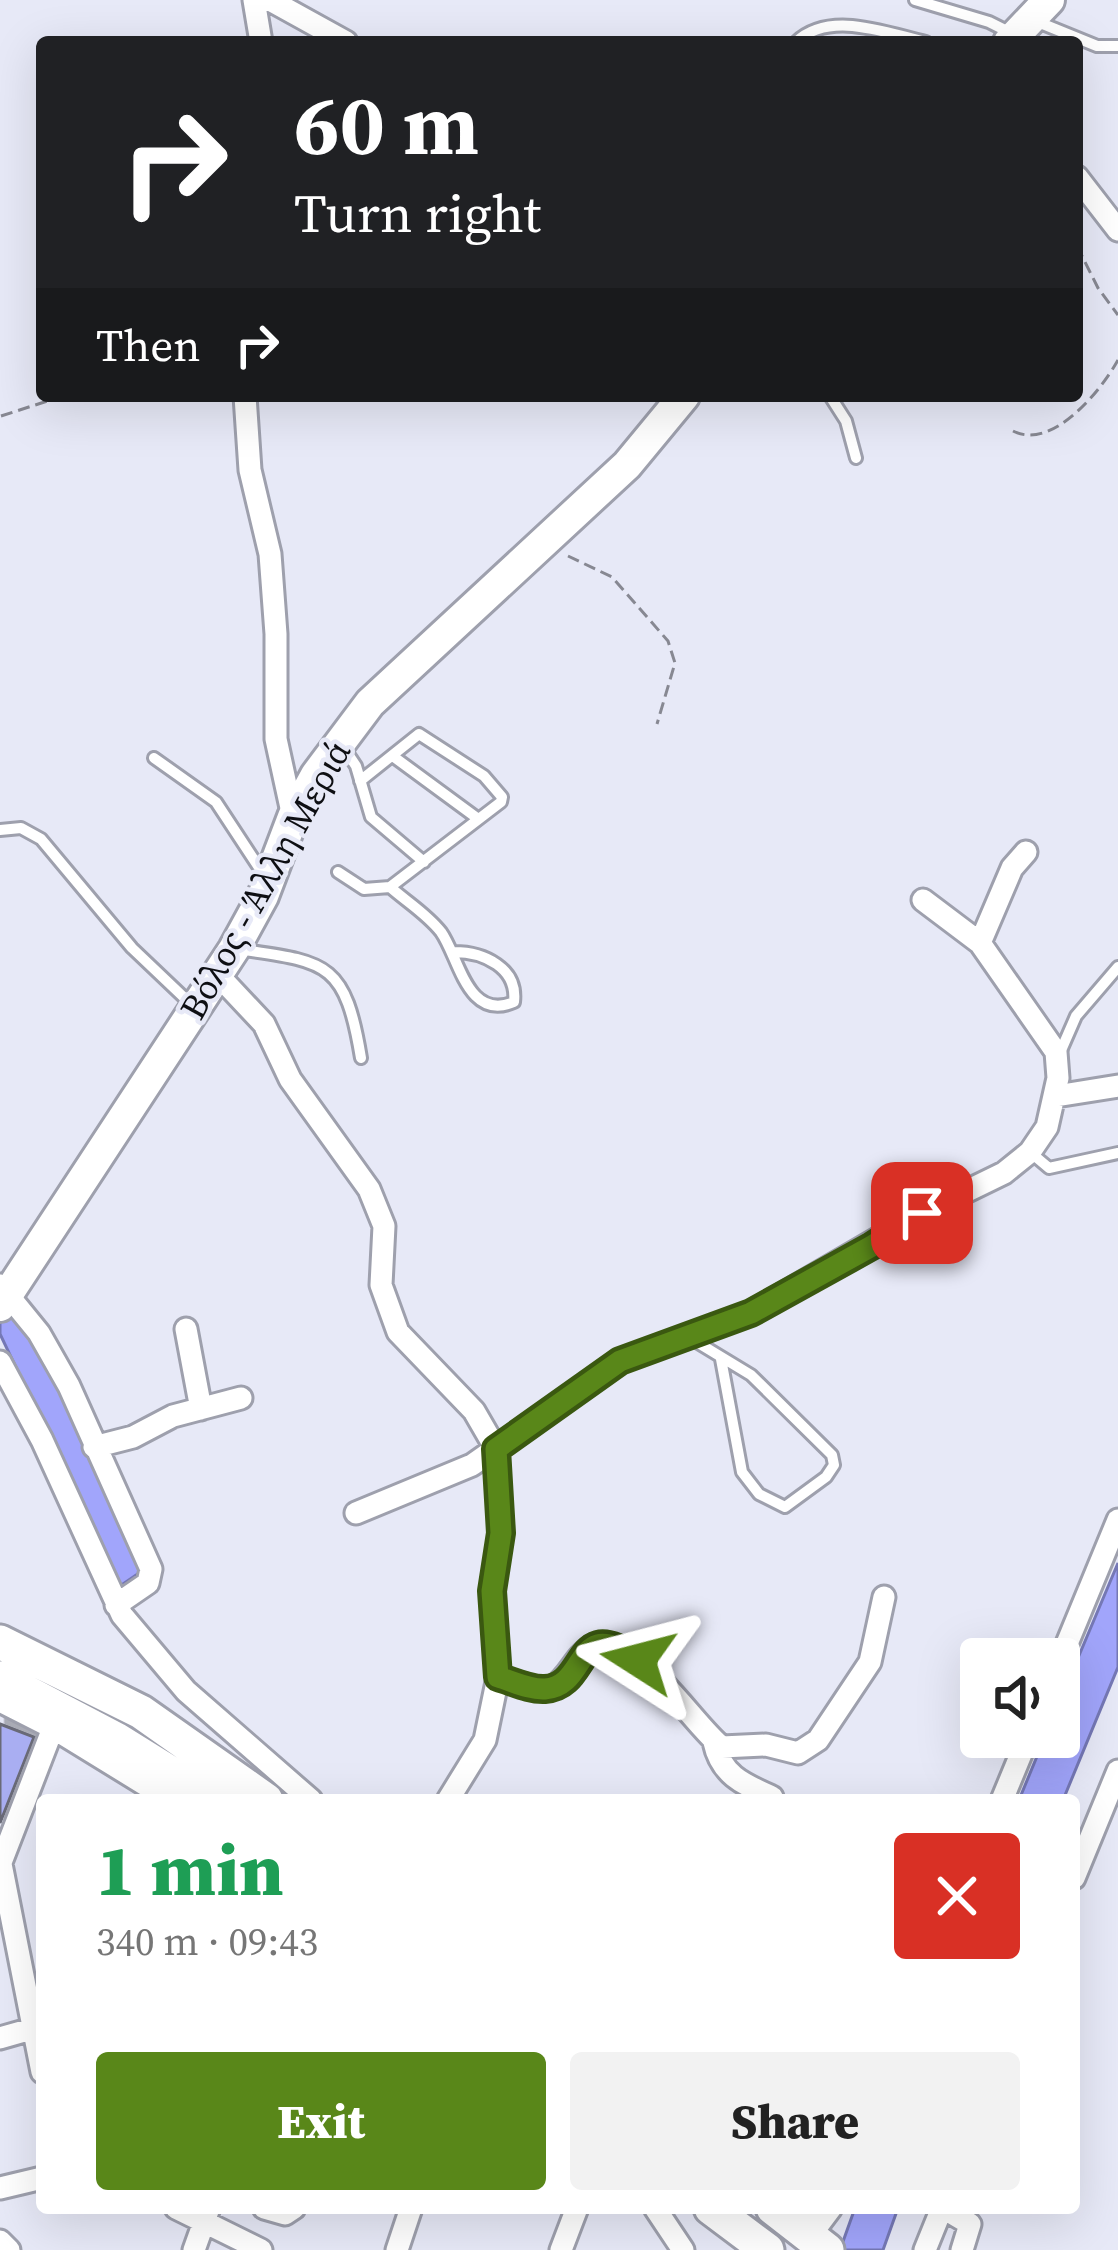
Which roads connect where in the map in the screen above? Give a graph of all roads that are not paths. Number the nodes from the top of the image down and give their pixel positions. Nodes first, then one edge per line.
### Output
1 (254, 0) edge
2 (270, 0) edge
3 (915, 0) edge
4 (1025, 24) edge
5 (260, 36) edge
6 (335, 36) edge
7 (802, 36) edge
8 (895, 36) edge
9 (1064, 36) edge
10 (1083, 42) edge
11 (1118, 46) edge
12 (1083, 185) edge
13 (1118, 230) edge
14 (245, 402) edge
15 (679, 402) edge
16 (834, 402) edge
17 (856, 458) dead end
18 (338, 741) junction
19 (394, 757) junction
20 (154, 758) dead end
21 (360, 781) junction
22 (293, 817) junction
23 (477, 818) junction
24 (0, 830) edge
25 (1026, 851) dead end
26 (424, 862) junction
27 (338, 872) dead end
28 (269, 881) junction
29 (390, 887) junction
30 (923, 900) dead end
31 (980, 943) junction
32 (454, 952) junction
33 (226, 962) junction
34 (1118, 967) edge
35 (196, 1010) junction
36 (361, 1058) dead end
37 (1058, 1058) junction
38 (1118, 1086) edge
39 (1056, 1096) junction
40 (1030, 1152) junction
41 (1118, 1153) edge
42 (3, 1294) edge
43 (186, 1329) dead end
44 (688, 1336) junction
45 (721, 1359) junction
46 (0, 1362) edge
47 (241, 1398) dead end
48 (201, 1409) junction
49 (94, 1447) junction
50 (496, 1449) junction
51 (356, 1513) dead end
52 (1118, 1520) edge
53 (884, 1597) dead end
54 (116, 1605) junction
55 (1069, 1638) edge
56 (0, 1642) edge
57 (498, 1677) junction
58 (0, 1678) edge
59 (0, 1701) edge
60 (53, 1728) junction
61 (714, 1742) junction
62 (1019, 1758) edge
63 (1118, 1772) edge
64 (160, 1794) edge
65 (204, 1794) edge
66 (257, 1794) edge
67 (304, 1794) edge
68 (452, 1794) edge
69 (766, 1794) edge
70 (1004, 1794) edge
71 (0, 1864) edge
72 (1080, 1864) edge
73 (36, 2018) edge
74 (36, 2028) edge
75 (0, 2038) edge
76 (36, 2179) edge
77 (0, 2188) edge
78 (409, 2214) edge
79 (575, 2214) edge
80 (659, 2214) edge
81 (719, 2214) edge
82 (940, 2214) edge
83 (952, 2214) edge
84 (206, 2215) edge
85 (0, 2241) edge
86 (9, 2250) edge
87 (194, 2250) edge
88 (261, 2250) edge
89 (398, 2250) edge
90 (561, 2250) edge
91 (682, 2250) edge
92 (766, 2250) edge
93 (925, 2250) edge
94 (962, 2250) edge

1 - 5 street
2 - 6 street
3 - 4 lane
4 - 9 lane
7 - 8 lane
10 - 11 lane
12 - 13 street
14 - 22 street
15 - 18 main road, Βόλος - Άλλη Μεριά
16 - 17 lane
18 - 21 lane
18 - 22 main road, Βόλος - Άλλη Μεριά
19 - 21 lane
19 - 23 lane
19 - 23 lane
20 - 28 lane
21 - 26 lane
22 - 28 main road, Βόλος - Άλλη Μεριά
23 - 26 lane
24 - 35 lane
25 - 31 street
26 - 29 lane
27 - 29 lane
28 - 33 main road, Βόλος - Άλλη Μεριά
29 - 32 lane
30 - 31 street
31 - 37 street
32 - 32 lane
33 - 35 main road, Βόλος - Άλλη Μεριά
33 - 36 lane
33 - 50 street
34 - 37 lane
35 - 42 main road, Βόλος - Άλλη Μεριά
37 - 39 street
38 - 39 street
39 - 40 street
40 - 41 lane
40 - 44 street
42 - 49 street
43 - 48 street
44 - 45 lane
44 - 50 street
45 - 45 lane
46 - 54 street
47 - 48 street
48 - 49 street
49 - 54 street
50 - 51 street
50 - 57 street
52 - 55 street
53 - 61 street
54 - 67 street
56 - 66 main road
57 - 61 street
57 - 68 street
58 - 65 main road
59 - 60 street
60 - 64 street
60 - 71 street
61 - 69 street
62 - 70 street
63 - 72 street
71 - 73 street
74 - 75 street
76 - 77 street
78 - 89 street
79 - 90 street
80 - 91 street
81 - 92 main road
82 - 93 street
83 - 94 street
84 - 87 street
84 - 88 street
85 - 86 street

